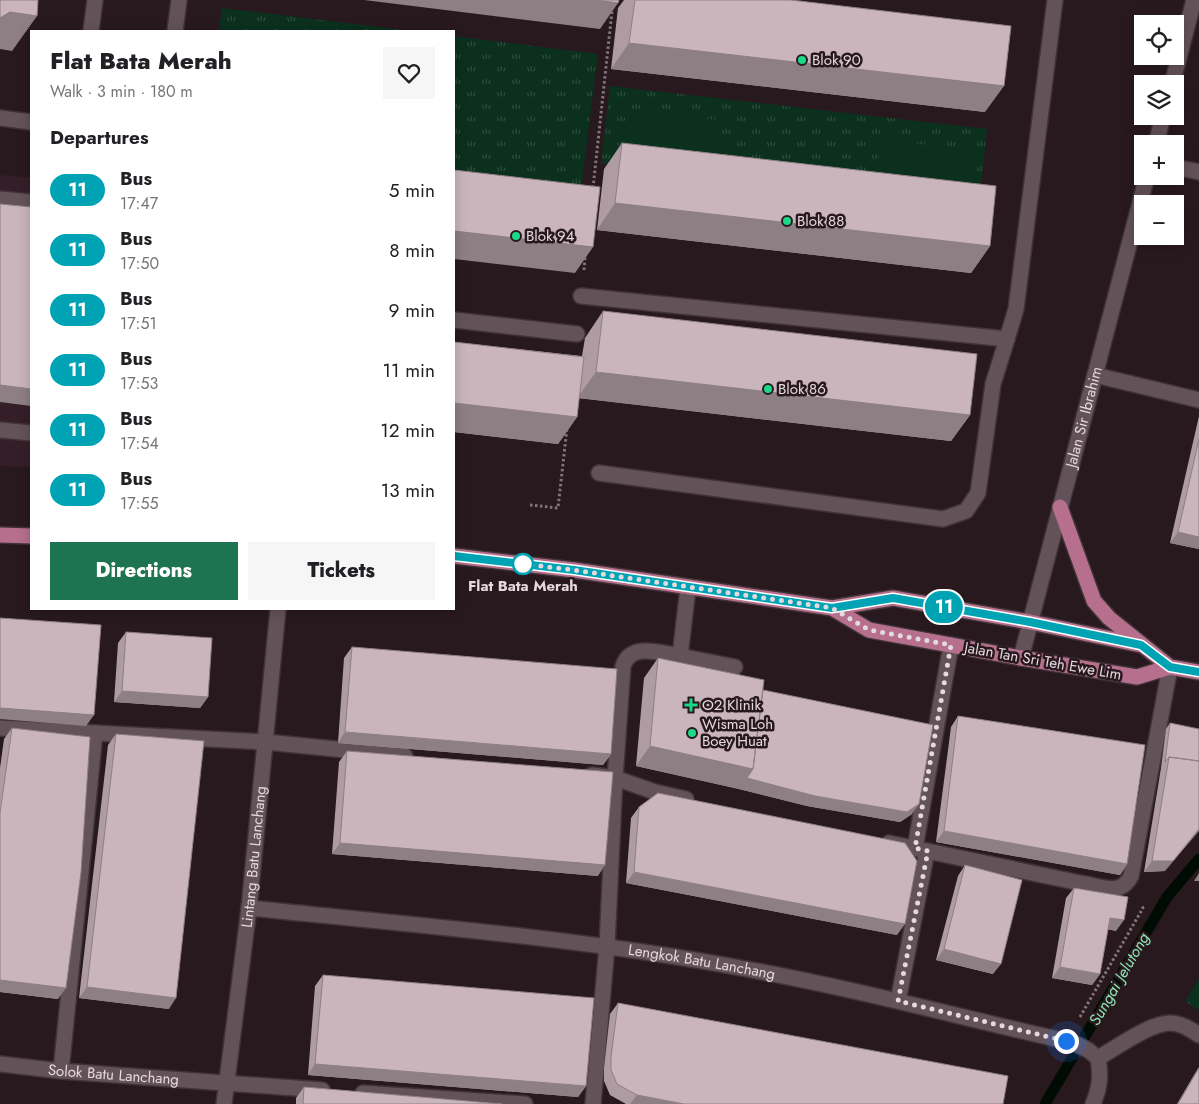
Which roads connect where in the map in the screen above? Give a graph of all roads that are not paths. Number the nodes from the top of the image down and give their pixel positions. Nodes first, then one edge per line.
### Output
1 (94, 0) edge
2 (179, 0) edge
3 (1055, 0) edge
4 (1192, 0) edge
5 (91, 30) edge
6 (175, 30) edge
7 (1174, 75) edge
8 (0, 118) edge
9 (30, 122) edge
10 (1184, 169) edge
11 (1199, 172) edge
12 (1145, 185) edge
13 (0, 199) edge
14 (30, 202) edge
15 (581, 296) dead end
16 (455, 320) edge
17 (577, 334) dead end
18 (1007, 339) junction
19 (1095, 375) junction
20 (1199, 400) edge
21 (0, 430) edge
22 (30, 433) edge
23 (599, 473) dead end
24 (1060, 507) junction
25 (0, 535) edge
26 (30, 536) edge
27 (455, 556) edge
28 (688, 588) junction
29 (832, 608) junction
30 (278, 610) edge
31 (1030, 622) junction
32 (951, 645) junction
33 (1141, 645) junction
34 (680, 656) junction
35 (1022, 658) junction
36 (735, 667) dead end
37 (1170, 667) junction
38 (1199, 672) edge
39 (0, 728) edge
40 (95, 733) junction
41 (266, 742) junction
42 (421, 758) edge
43 (576, 774) edge
44 (615, 778) junction
45 (703, 803) edge
46 (877, 840) edge
47 (921, 850) junction
48 (248, 908) junction
49 (607, 946) junction
50 (898, 1001) junction
51 (1199, 1035) edge
52 (1098, 1058) junction
53 (0, 1064) edge
54 (61, 1071) junction
55 (226, 1083) junction
56 (224, 1104) edge
57 (525, 1104) edge
58 (593, 1104) edge
59 (1093, 1104) edge

1 - 5 street
2 - 6 street
3 - 18 street
4 - 7 street
8 - 9 street
10 - 11 street
12 - 19 street, Jalan Sir Ibrahim
13 - 14 street
15 - 18 street
16 - 17 street
18 - 23 street
19 - 20 street
19 - 24 street, Jalan Sir Ibrahim
21 - 22 street
24 - 31 street, Jalan Sir Ibrahim
24 - 33 main road
25 - 26 main road
27 - 28 main road, Jalan Tan Sri Teh Ewe Lim
28 - 29 main road, Jalan Tan Sri Teh Ewe Lim
28 - 34 street
29 - 31 main road, Jalan Tan Sri Teh Ewe Lim
29 - 32 main road, Jalan Tan Sri Teh Ewe Lim
30 - 41 street, Lintang Batu Lanchang
31 - 33 main road, Jalan Tan Sri Teh Ewe Lim
31 - 35 street, Jalan Sir Ibrahim
32 - 35 main road, Jalan Tan Sri Teh Ewe Lim
32 - 47 street
33 - 37 main road, Jalan Tan Sri Teh Ewe Lim
34 - 36 street
34 - 44 street
35 - 37 main road, Jalan Tan Sri Teh Ewe Lim
37 - 38 main road, Jalan Tan Sri Teh Ewe Lim
37 - 47 street
39 - 40 street
40 - 41 street
40 - 54 street
41 - 42 street
41 - 48 street, Lintang Batu Lanchang
43 - 44 street
44 - 45 street
44 - 49 street
46 - 47 street
47 - 50 street
48 - 49 street, Lengkok Batu Lanchang
48 - 55 street, Lintang Batu Lanchang
49 - 50 street, Lengkok Batu Lanchang
49 - 58 street
50 - 52 street, Lengkok Batu Lanchang
51 - 52 street
52 - 59 street
53 - 54 street, Solok Batu Lanchang
54 - 55 street, Solok Batu Lanchang
55 - 56 street, Lintang Batu Lanchang
55 - 57 street, Solok Batu Lanchang

